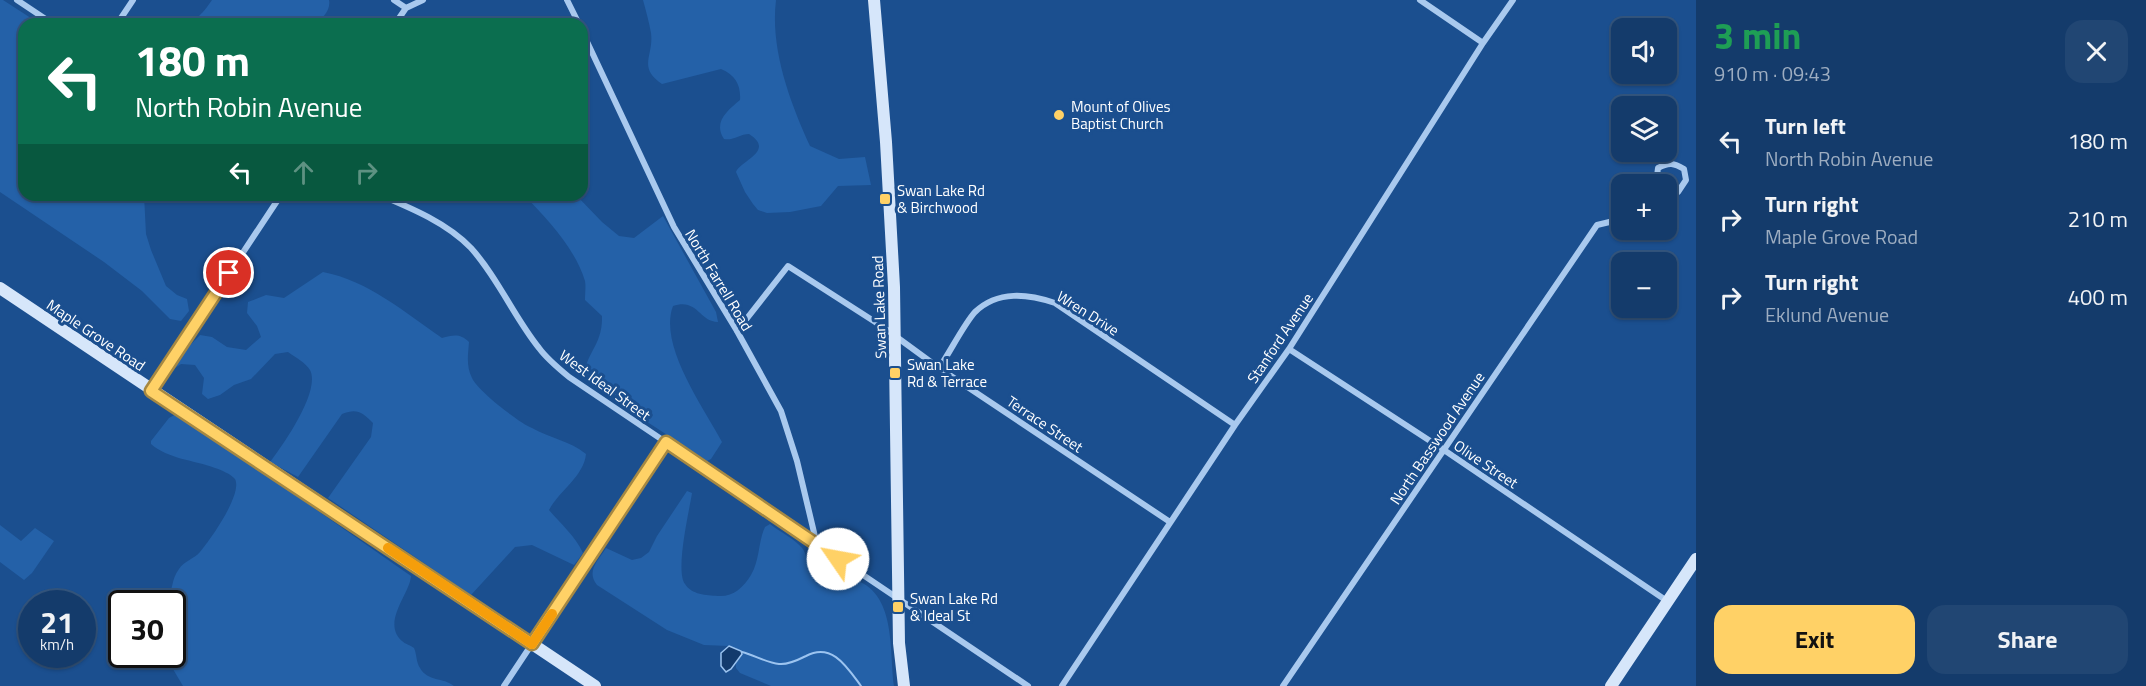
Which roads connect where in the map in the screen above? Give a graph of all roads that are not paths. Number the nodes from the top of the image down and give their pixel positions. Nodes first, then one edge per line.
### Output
1 (17, 0) edge
2 (133, 0) edge
3 (394, 0) edge
4 (423, 0) edge
5 (567, 0) edge
6 (874, 0) edge
7 (1420, 0) edge
8 (1513, 0) edge
9 (406, 8) junction
10 (44, 18) edge
11 (121, 18) edge
12 (399, 18) edge
13 (576, 18) edge
14 (1483, 43) junction
15 (588, 45) edge
16 (1657, 174) edge
17 (1677, 192) edge
18 (276, 201) edge
19 (394, 201) edge
20 (1611, 222) edge
21 (0, 288) edge
22 (737, 331) junction
23 (896, 336) junction
24 (1289, 349) junction
25 (939, 368) junction
26 (151, 391) junction
27 (1235, 425) junction
28 (666, 442) junction
29 (1444, 450) junction
30 (1170, 522) junction
31 (818, 546) junction
32 (1696, 559) edge
33 (898, 598) junction
34 (1668, 602) junction
35 (532, 644) junction
36 (504, 686) edge
37 (594, 686) edge
38 (904, 686) edge
39 (1028, 686) edge
40 (1062, 686) edge
41 (1283, 686) edge
42 (1611, 686) edge

1 - 10 street
2 - 11 street
3 - 9 street
4 - 9 street
5 - 13 street
6 - 23 street, Swan Lake Road
7 - 14 street
8 - 14 street, Stanford Avenue
9 - 12 street
14 - 24 street, Stanford Avenue
15 - 22 street, North Farrell Road
16 - 17 street
18 - 26 street
19 - 28 street, West Ideal Street
20 - 29 street, North Basswood Avenue
21 - 26 street, Maple Grove Road
22 - 23 street, Terrace Street
22 - 31 street, North Farrell Road
23 - 25 street, Terrace Street
23 - 33 street, Swan Lake Road
24 - 27 street, Stanford Avenue
24 - 29 street, Olive Street
25 - 27 street, Wren Drive
25 - 30 street, Terrace Street
26 - 35 street, Maple Grove Road
27 - 30 street, Stanford Avenue
28 - 31 street, West Ideal Street
28 - 35 street
29 - 34 street, Olive Street
29 - 41 street, North Basswood Avenue
30 - 40 street, Stanford Avenue
31 - 33 street, West Ideal Street
32 - 34 street
33 - 38 street, Swan Lake Road
33 - 39 street, West Ideal Street
34 - 42 street
35 - 36 street
35 - 37 street, Maple Grove Road

